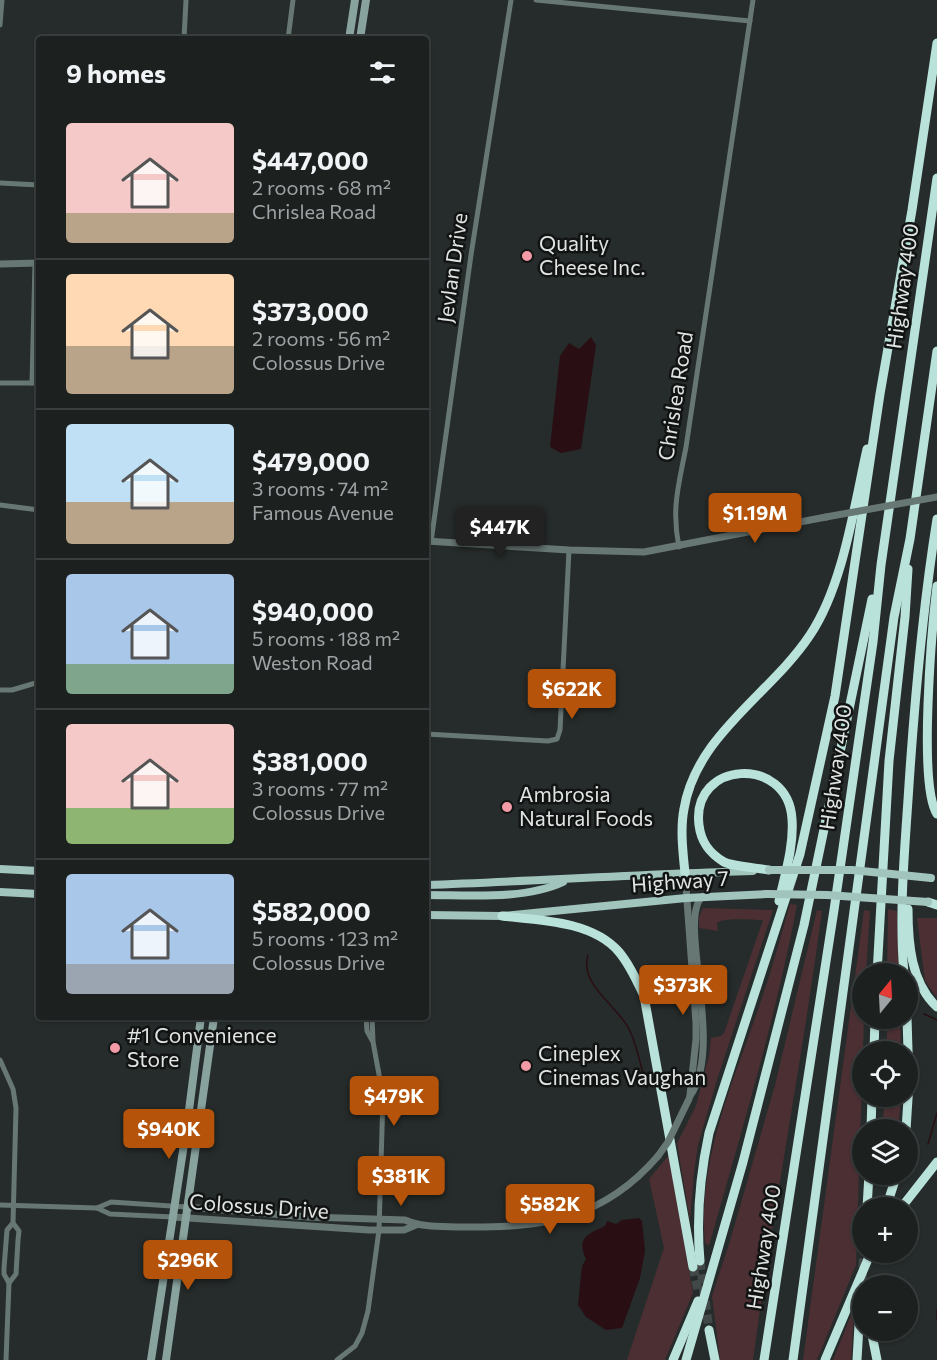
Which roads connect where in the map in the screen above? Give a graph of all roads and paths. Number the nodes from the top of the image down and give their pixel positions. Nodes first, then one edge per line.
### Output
1 (2, 0) edge
2 (186, 0) edge
3 (293, 0) edge
4 (355, 0) edge
5 (366, 0) edge
6 (511, 0) edge
7 (536, 0) edge
8 (753, 0) edge
9 (750, 21) junction
10 (0, 25) edge
11 (184, 36) edge
12 (288, 36) edge
13 (349, 36) edge
14 (360, 36) edge
15 (937, 43) edge
16 (937, 178) edge
17 (0, 183) edge
18 (36, 185) edge
19 (36, 263) edge
20 (0, 264) edge
21 (36, 287) edge
22 (937, 351) edge
23 (32, 382) junction
24 (0, 383) edge
25 (36, 383) edge
26 (880, 394) junction
27 (937, 497) edge
28 (0, 505) edge
29 (36, 510) edge
30 (937, 519) edge
31 (910, 539) junction
32 (429, 542) edge
33 (679, 547) junction
34 (570, 550) junction
35 (880, 566) junction
36 (937, 586) edge
37 (36, 683) edge
38 (0, 690) edge
39 (429, 734) edge
40 (937, 814) edge
41 (0, 869) edge
42 (769, 870) junction
43 (36, 872) edge
44 (685, 873) junction
45 (903, 878) junction
46 (934, 878) edge
47 (569, 880) junction
48 (429, 885) edge
49 (0, 892) edge
50 (36, 894) edge
51 (429, 895) edge
52 (702, 897) junction
53 (686, 898) junction
54 (934, 903) edge
55 (429, 915) edge
56 (502, 916) junction
57 (691, 918) junction
58 (778, 924) junction
59 (878, 963) edge
60 (903, 963) edge
61 (937, 1007) edge
62 (201, 1020) edge
63 (214, 1020) edge
64 (366, 1020) edge
65 (372, 1020) edge
66 (907, 1029) edge
67 (373, 1042) junction
68 (0, 1060) edge
69 (907, 1119) edge
70 (937, 1162) edge
71 (910, 1197) edge
72 (0, 1204) edge
73 (14, 1205) junction
74 (174, 1206) junction
75 (186, 1207) junction
76 (97, 1208) junction
77 (309, 1216) junction
78 (173, 1217) junction
79 (185, 1219) junction
80 (380, 1219) junction
81 (13, 1223) junction
82 (416, 1225) junction
83 (309, 1226) junction
84 (379, 1230) junction
85 (867, 1263) edge
86 (713, 1264) junction
87 (9, 1283) junction
88 (3, 1317) edge
89 (709, 1330) tunnel mouth
90 (858, 1341) edge
91 (873, 1341) edge
92 (6, 1360) edge
93 (152, 1360) edge
94 (166, 1360) edge
95 (337, 1360) edge
96 (673, 1360) edge
97 (686, 1360) edge
98 (715, 1360) edge
99 (765, 1360) edge
100 (793, 1360) edge
101 (825, 1360) edge
102 (857, 1360) edge
103 (877, 1360) edge

1 - 10 street
2 - 11 street
3 - 12 street
4 - 13 main road
5 - 14 main road
6 - 32 street, Jevlan Drive
7 - 9 street
8 - 9 street, Chrislea Road
9 - 33 street, Chrislea Road
15 - 26 highway
16 - 35 highway, Highway 400
17 - 18 street
19 - 20 street
21 - 23 street
22 - 31 highway, Highway 400
23 - 24 street
23 - 25 street
26 - 44 highway
26 - 58 highway
27 - 33 street, bridge
28 - 29 street
30 - 45 highway
31 - 59 highway
31 - 100 highway, Highway 400
32 - 34 street
33 - 34 street
34 - 39 street
35 - 86 highway
35 - 99 highway, Highway 400
36 - 40 highway
37 - 38 street
41 - 43 main road
42 - 44 main road, Highway 7
42 - 46 main road, Highway 7, bridge
42 - 58 highway
44 - 47 main road, Highway 7
44 - 53 street, Colossus Drive
45 - 60 highway
45 - 61 highway
47 - 48 main road, Highway 7
47 - 51 main road
49 - 50 main road
52 - 53 main road, Highway 7
52 - 54 main road, Highway 7, bridge
52 - 57 street, Colossus Drive
53 - 56 main road, Highway 7
53 - 57 street, Colossus Drive
55 - 56 main road, Highway 7
56 - 58 highway
57 - 82 street, Colossus Drive, bridge
62 - 74 main road
63 - 75 main road
64 - 67 street
65 - 67 street
66 - 69 highway
67 - 80 street
68 - 73 street
70 - 71 highway
72 - 73 street
73 - 76 street
73 - 81 street
74 - 75 street
74 - 76 street
74 - 78 main road
75 - 77 street, Colossus Drive
75 - 79 main road
76 - 78 street
77 - 80 street, Colossus Drive
77 - 83 street
78 - 79 street, Colossus Drive
78 - 93 main road
79 - 83 street, Colossus Drive
79 - 94 main road
80 - 82 street, Colossus Drive
80 - 84 street
81 - 87 street
81 - 87 street
82 - 84 street, Colossus Drive
83 - 84 street, Colossus Drive
84 - 95 street
85 - 101 highway
86 - 96 highway
86 - 97 highway
87 - 88 street
88 - 92 street
89 - 98 highway
90 - 102 highway
91 - 103 highway

